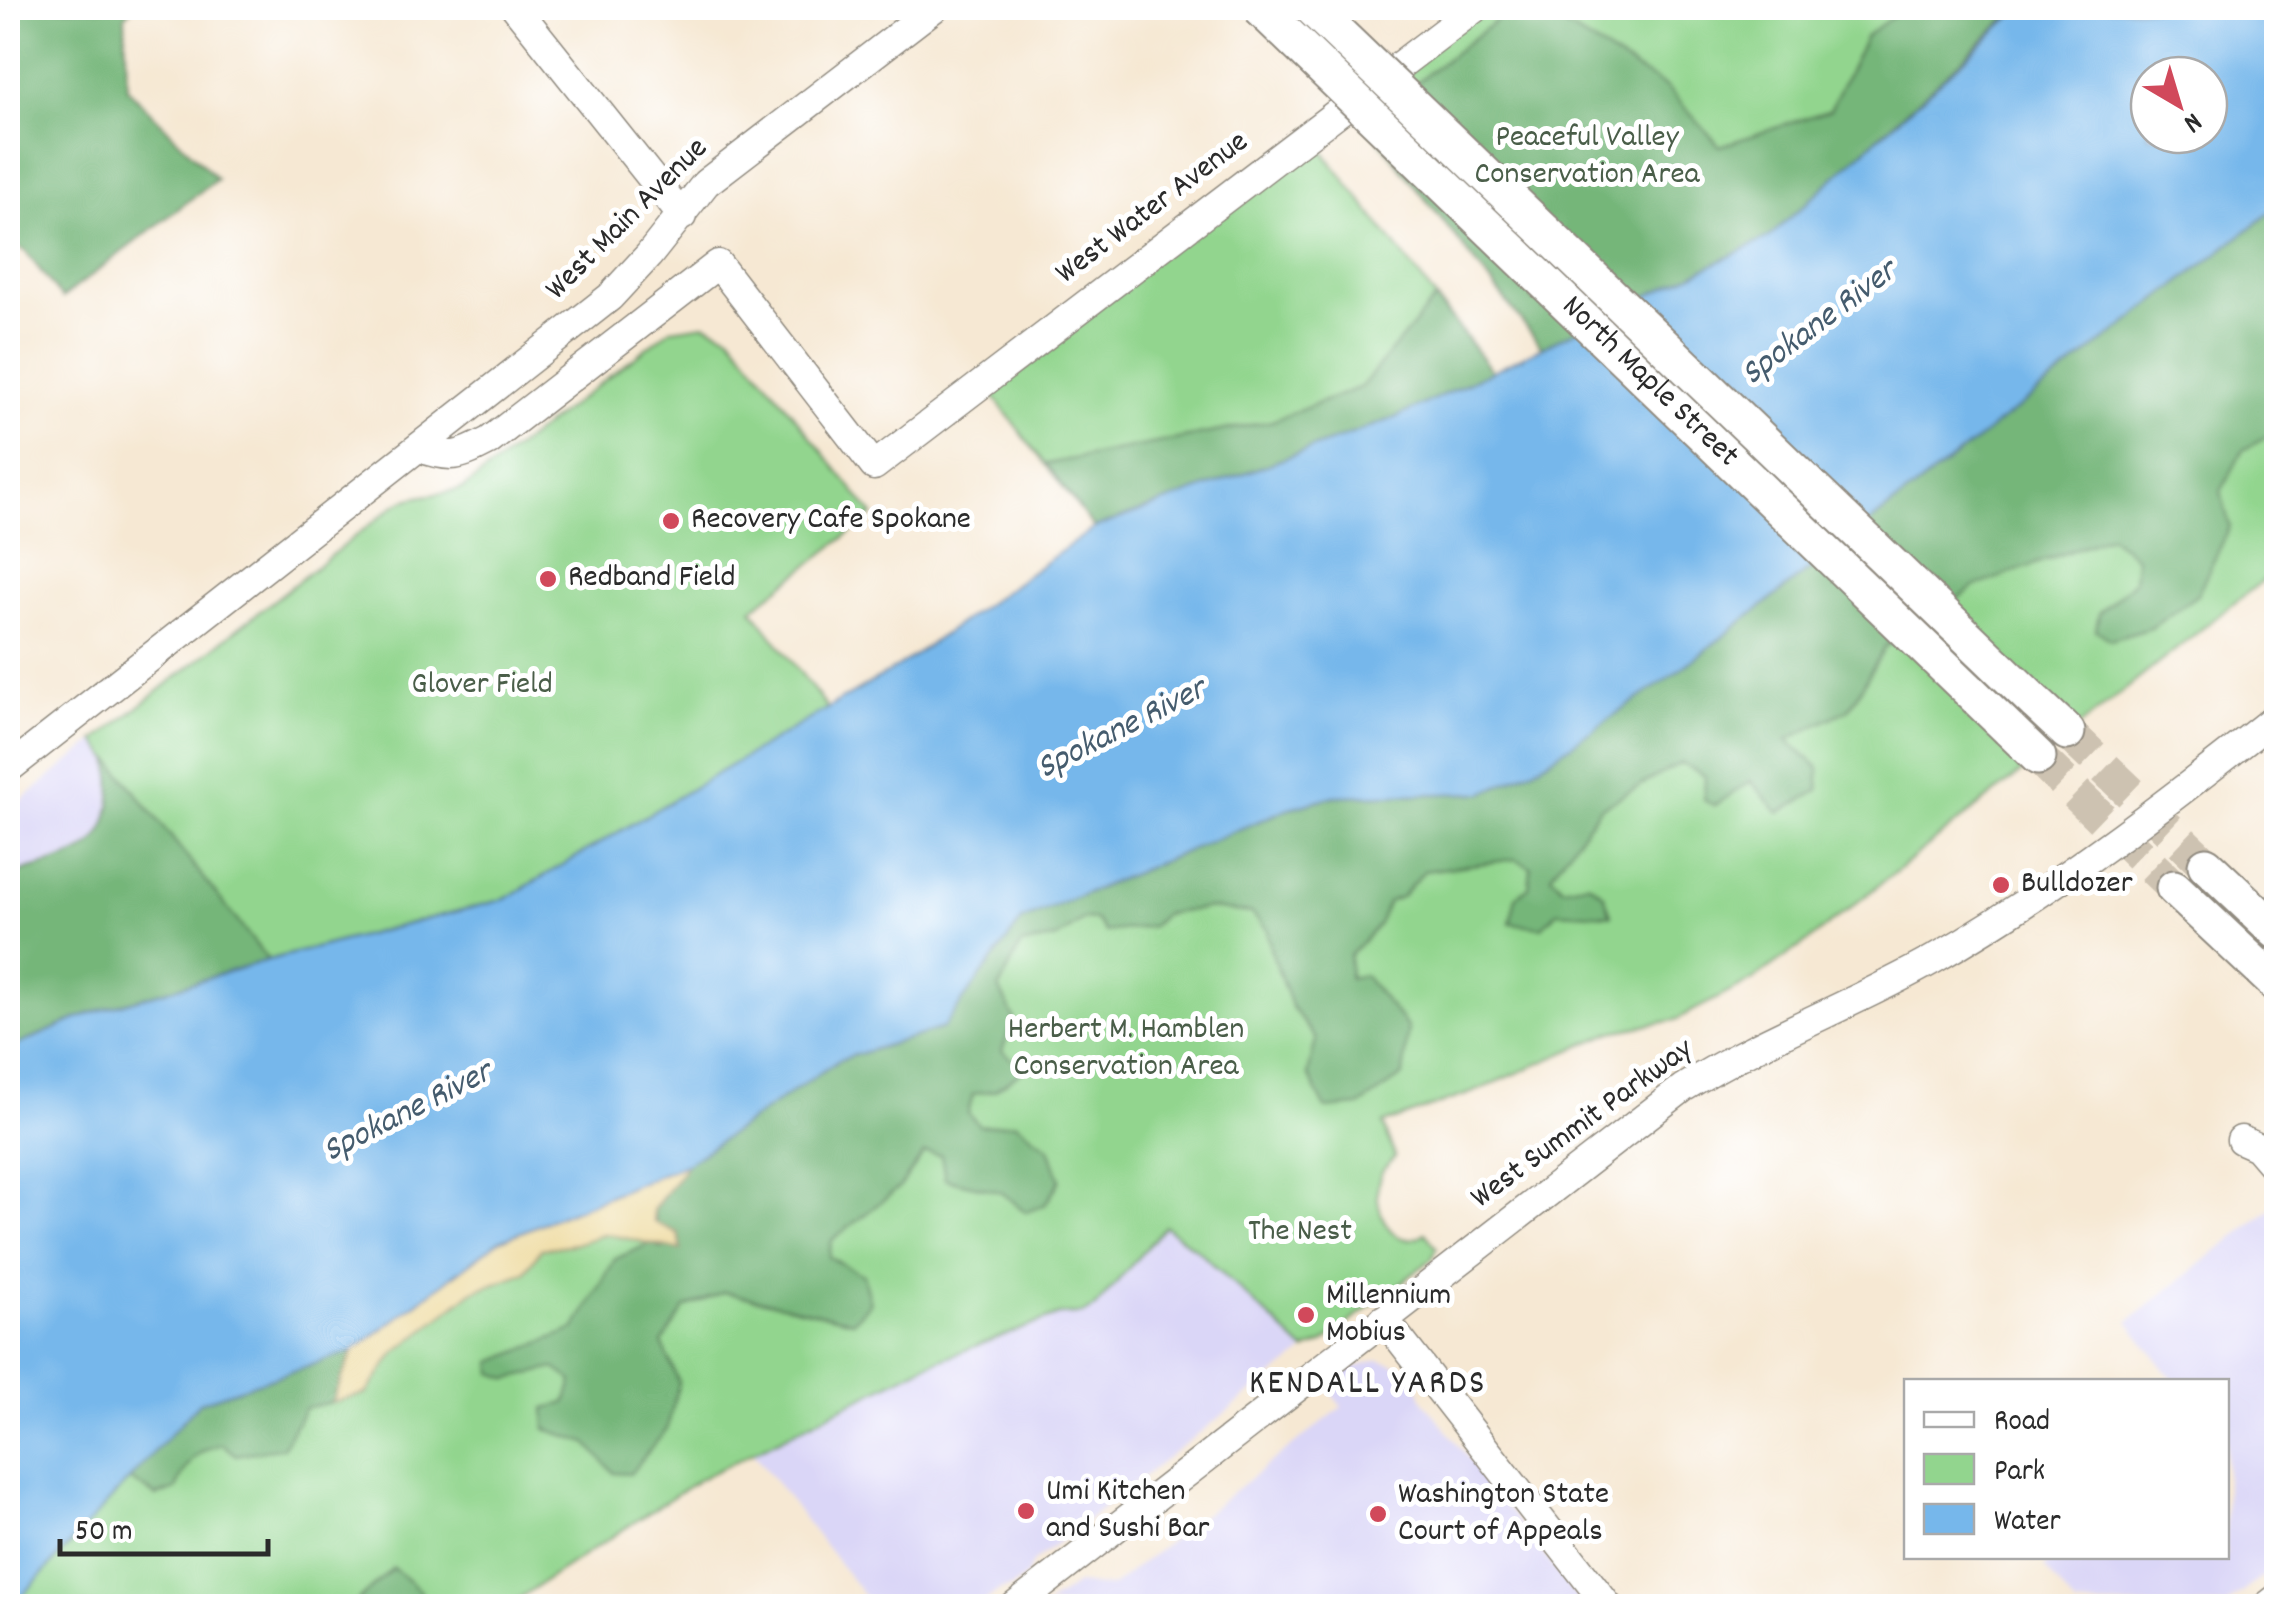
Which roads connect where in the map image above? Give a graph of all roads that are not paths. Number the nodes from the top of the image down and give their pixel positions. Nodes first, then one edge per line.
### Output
1 (516, 8) edge
2 (934, 8) edge
3 (1260, 8) edge
4 (1312, 8) edge
5 (1475, 8) edge
6 (682, 216) junction
7 (420, 448) junction
8 (2276, 718) edge
9 (2067, 732) tunnel mouth
10 (2038, 757) tunnel mouth
11 (8, 769) edge
12 (2206, 865) tunnel mouth
13 (2174, 888) tunnel mouth
14 (2276, 931) edge
15 (2276, 984) edge
16 (2241, 1140) dead end
17 (2276, 1169) edge
18 (1384, 1320) junction
19 (2276, 1599) edge
20 (1015, 1606) edge
21 (1608, 1606) edge
22 (2266, 1606) edge

1 - 6 street
2 - 6 street, West Main Avenue
3 - 10 main road, North Maple Street, bridge
4 - 9 main road, North Maple Street, bridge
5 - 7 street, West Water Avenue
6 - 7 street, West Main Avenue
7 - 11 street, West Main Avenue
8 - 18 street, West Summit Parkway
12 - 14 main road
13 - 15 main road
16 - 17 street
18 - 20 street, West Summit Parkway
18 - 21 street
19 - 22 street

